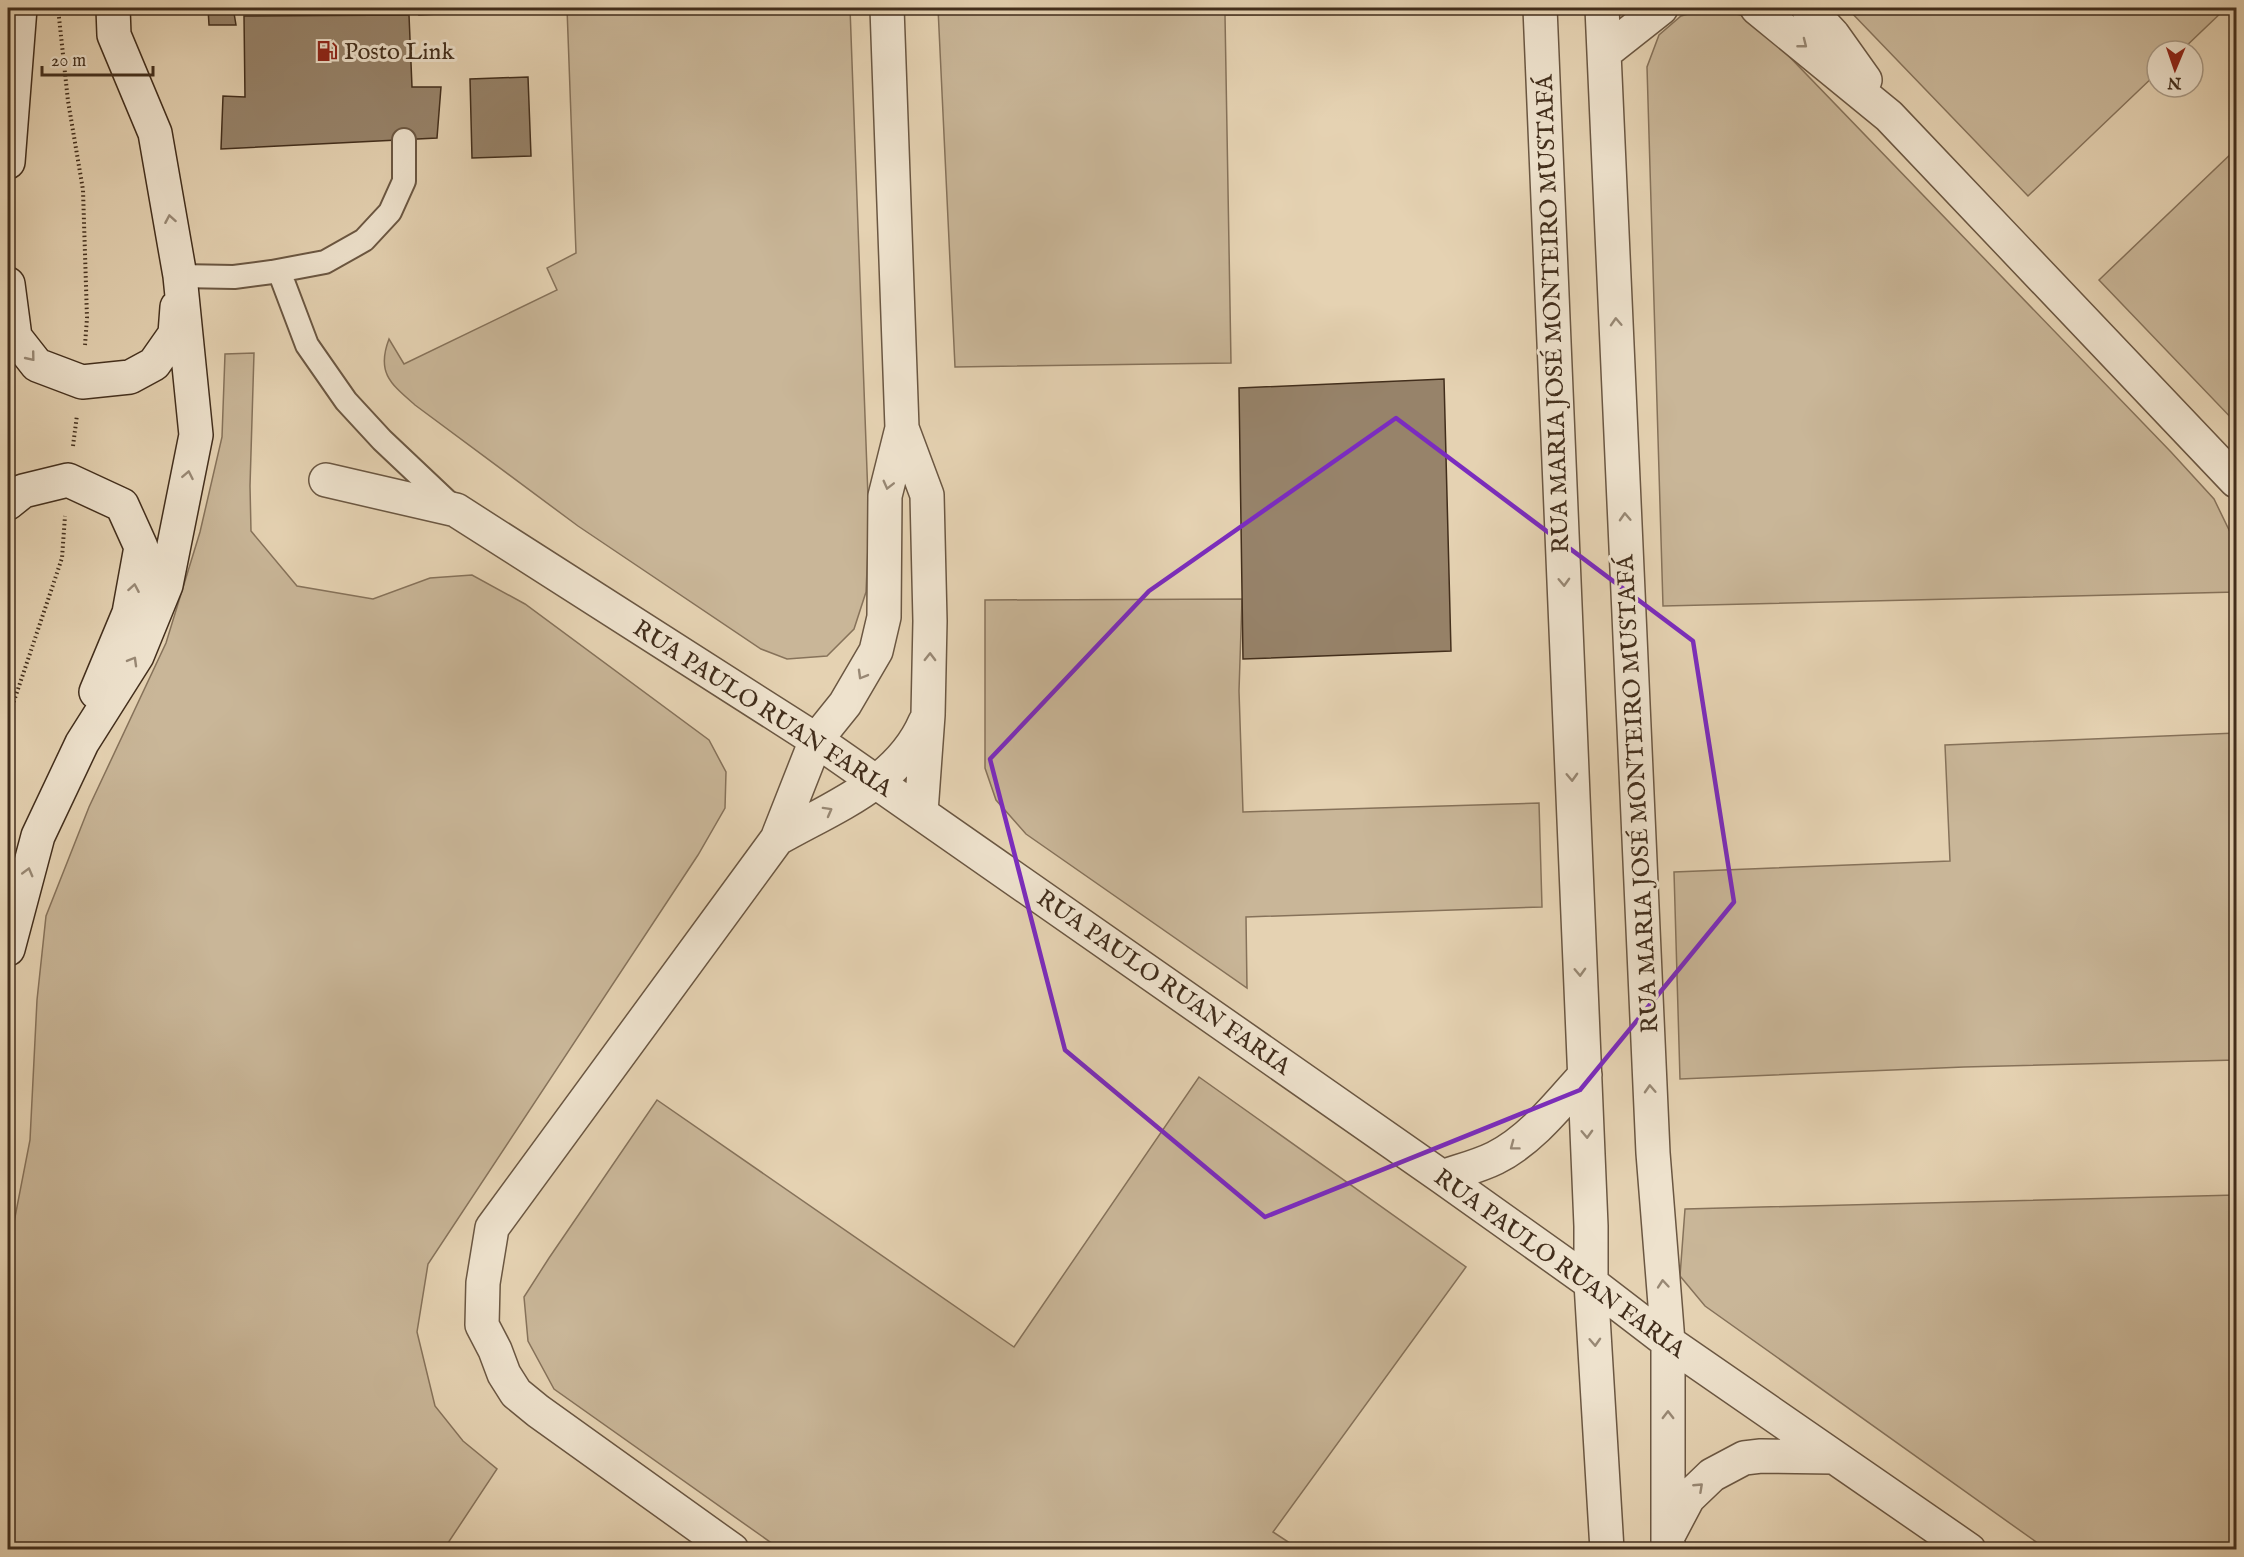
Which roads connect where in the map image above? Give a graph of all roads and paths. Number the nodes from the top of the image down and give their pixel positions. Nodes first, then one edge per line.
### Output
1 (20, 8) edge
2 (113, 8) edge
3 (887, 8) edge
4 (1661, 8) edge
5 (1757, 8) edge
6 (1808, 8) edge
7 (1601, 10) edge
8 (1541, 12) edge
9 (1604, 53) junction
10 (1889, 116) junction
11 (404, 140) dead end
12 (8, 162) edge
13 (279, 271) junction
14 (180, 276) junction
15 (8, 284) edge
16 (902, 428) junction
17 (326, 480) dead end
18 (2236, 481) edge
19 (8, 503) edge
20 (456, 510) junction
21 (928, 715) junction
22 (816, 740) junction
23 (82, 742) junction
24 (878, 782) junction
25 (921, 812) junction
26 (777, 839) junction
27 (8, 949) edge
28 (1585, 1076) junction
29 (1442, 1177) junction
30 (1591, 1283) junction
31 (1668, 1342) junction
32 (1833, 1457) junction
33 (1668, 1543) edge
34 (732, 1550) edge
35 (1606, 1550) edge
36 (1969, 1550) edge

1 - 12 street
14 -> 2 street
3 - 16 street
4 - 9 street
5 -> 10 street
6 - 10 street
7 - 9 street, RUA MARIA JOSÉ MONTEIRO MUSTAFÁ
8 -> 28 street, RUA MARIA JOSÉ MONTEIRO MUSTAFÁ
31 -> 9 street, RUA MARIA JOSÉ MONTEIRO MUSTAFÁ
10 - 18 street
11 - 13 lane
13 - 14 lane
13 - 20 lane
15 -> 14 street
23 -> 14 street
21 -> 16 street
16 -> 22 street
17 - 20 street, RUA PAULO RUAN FARIA
23 -> 19 street
20 - 22 street, RUA PAULO RUAN FARIA
21 - 24 street
21 - 25 street
22 - 24 street, RUA PAULO RUAN FARIA
22 - 26 street
27 -> 23 street
24 - 25 street, RUA PAULO RUAN FARIA
26 -> 24 street
25 - 29 street, RUA PAULO RUAN FARIA
26 - 34 street
28 -> 29 street
28 -> 30 street, RUA MARIA JOSÉ MONTEIRO MUSTAFÁ
29 - 30 street, RUA PAULO RUAN FARIA
30 - 31 street, RUA PAULO RUAN FARIA
30 -> 35 street, RUA MARIA JOSÉ MONTEIRO MUSTAFÁ
31 - 32 street, RUA PAULO RUAN FARIA
33 -> 31 street, RUA MARIA JOSÉ MONTEIRO MUSTAFÁ
33 -> 32 street, RUA MARIA JOSÉ MONTEIRO MUSTAFÁ
32 - 36 street, RUA PAULO RUAN FARIA

